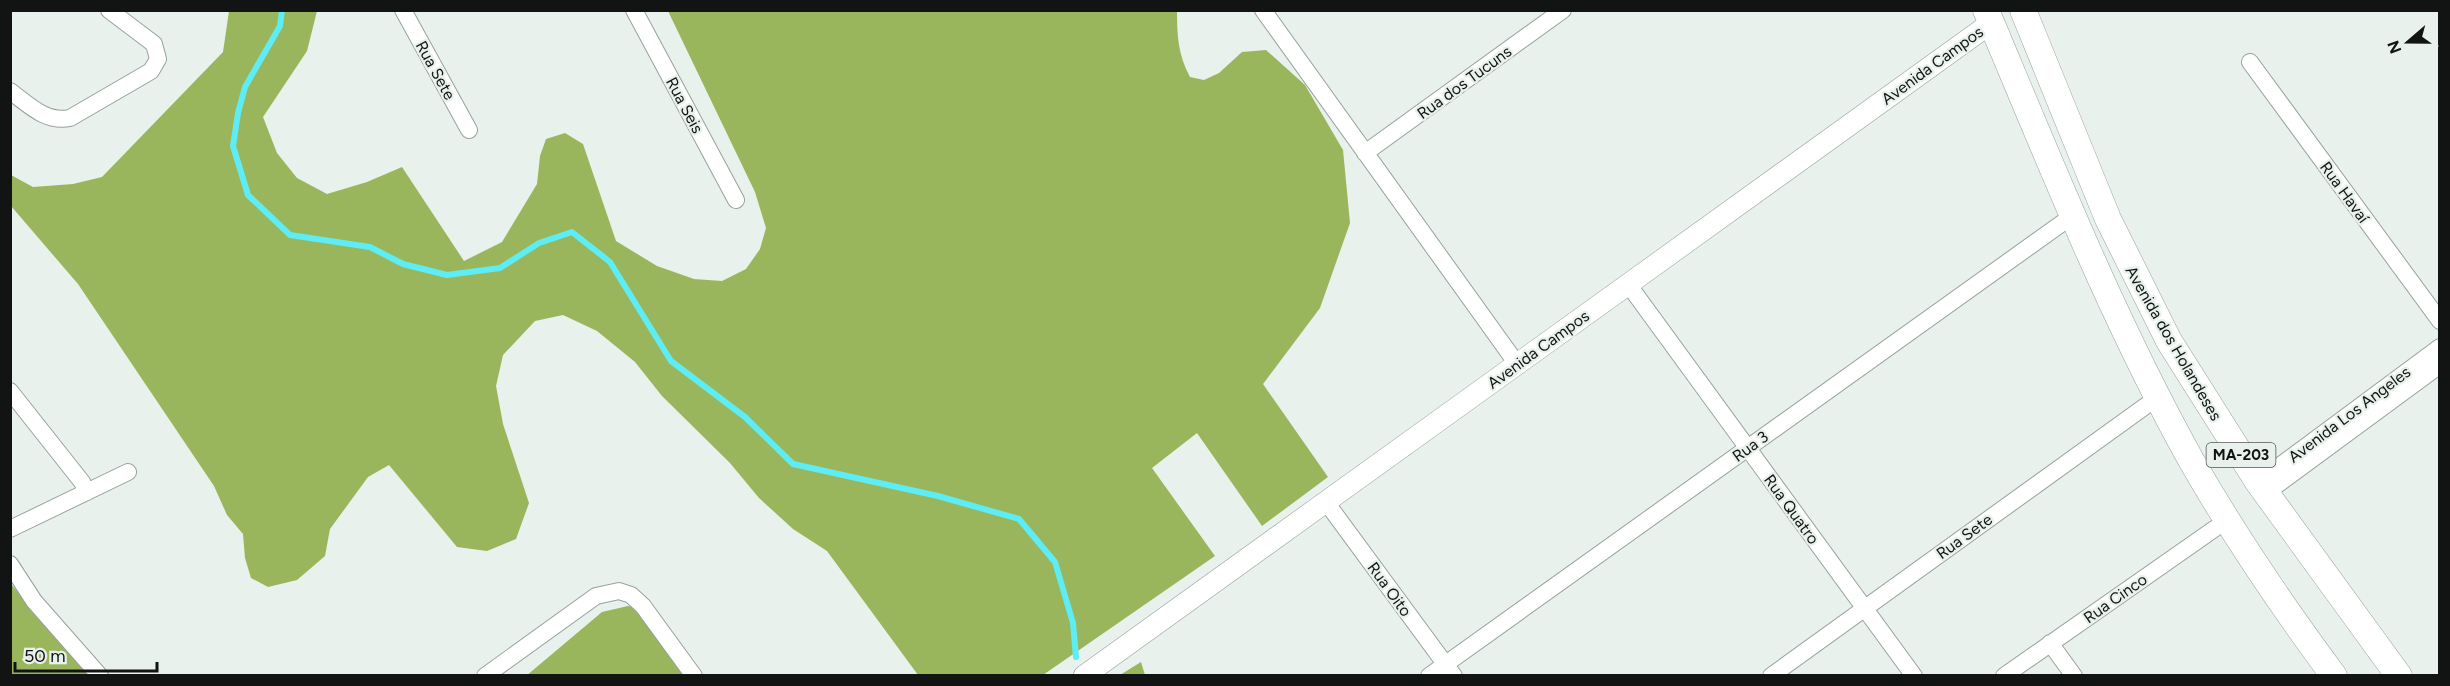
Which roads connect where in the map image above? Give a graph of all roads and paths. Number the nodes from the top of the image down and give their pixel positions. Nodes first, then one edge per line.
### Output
1 (108, 10) edge
2 (403, 10) edge
3 (634, 10) edge
4 (1263, 10) edge
5 (1563, 10) edge
6 (2023, 10) edge
7 (1989, 17) edge
8 (2250, 62) dead end
9 (10, 91) edge
10 (470, 130) dead end
11 (1365, 153) junction
12 (736, 200) dead end
13 (2072, 216) junction
14 (1628, 284) junction
15 (2439, 321) edge
16 (2437, 357) edge
17 (1517, 364) junction
18 (10, 391) edge
19 (2158, 397) junction
20 (1748, 448) junction
21 (128, 472) dead end
22 (2262, 487) junction
23 (87, 492) junction
24 (1326, 502) junction
25 (2227, 520) junction
26 (10, 529) edge
27 (10, 564) edge
28 (1865, 608) junction
29 (2050, 643) junction
30 (1450, 670) edge
31 (100, 675) edge
32 (485, 675) edge
33 (694, 675) edge
34 (1084, 675) edge
35 (1429, 675) edge
36 (1771, 675) edge
37 (1914, 675) edge
38 (2004, 675) edge
39 (2074, 675) edge
40 (2334, 675) edge
41 (2399, 675) edge

1 - 9 street
2 - 10 street, Rua Sete
3 - 12 street, Rua Seis
4 - 11 street
5 - 11 street, Rua dos Tucuns
6 - 22 main road, Avenida dos Holandeses / MA-203
7 - 13 main road, Avenida dos Holandeses / MA-203
7 - 14 street, Avenida Campos
8 - 15 street, Rua Havaí
11 - 17 street
13 - 19 main road, Avenida dos Holandeses / MA-203
13 - 20 street, Rua 3
14 - 17 street, Avenida Campos
14 - 20 street, Rua Quatro
16 - 22 street, Avenida Los Angeles
17 - 24 street, Avenida Campos
18 - 23 street
19 - 25 main road, Avenida dos Holandeses / MA-203
19 - 28 street, Rua Sete
20 - 28 street, Rua Quatro
20 - 30 street, Rua 3
21 - 23 street
22 - 41 main road, Avenida dos Holandeses / MA-203
23 - 26 street
24 - 30 street, Rua Oito
24 - 34 street, Avenida Campos
25 - 29 street, Rua Cinco
25 - 40 main road, Avenida dos Holandeses / MA-203
27 - 31 street
28 - 36 street, Rua Sete
28 - 37 street, Rua Quatro
29 - 38 street, Rua Cinco
29 - 39 street
30 - 35 street, Rua 3
32 - 33 street

